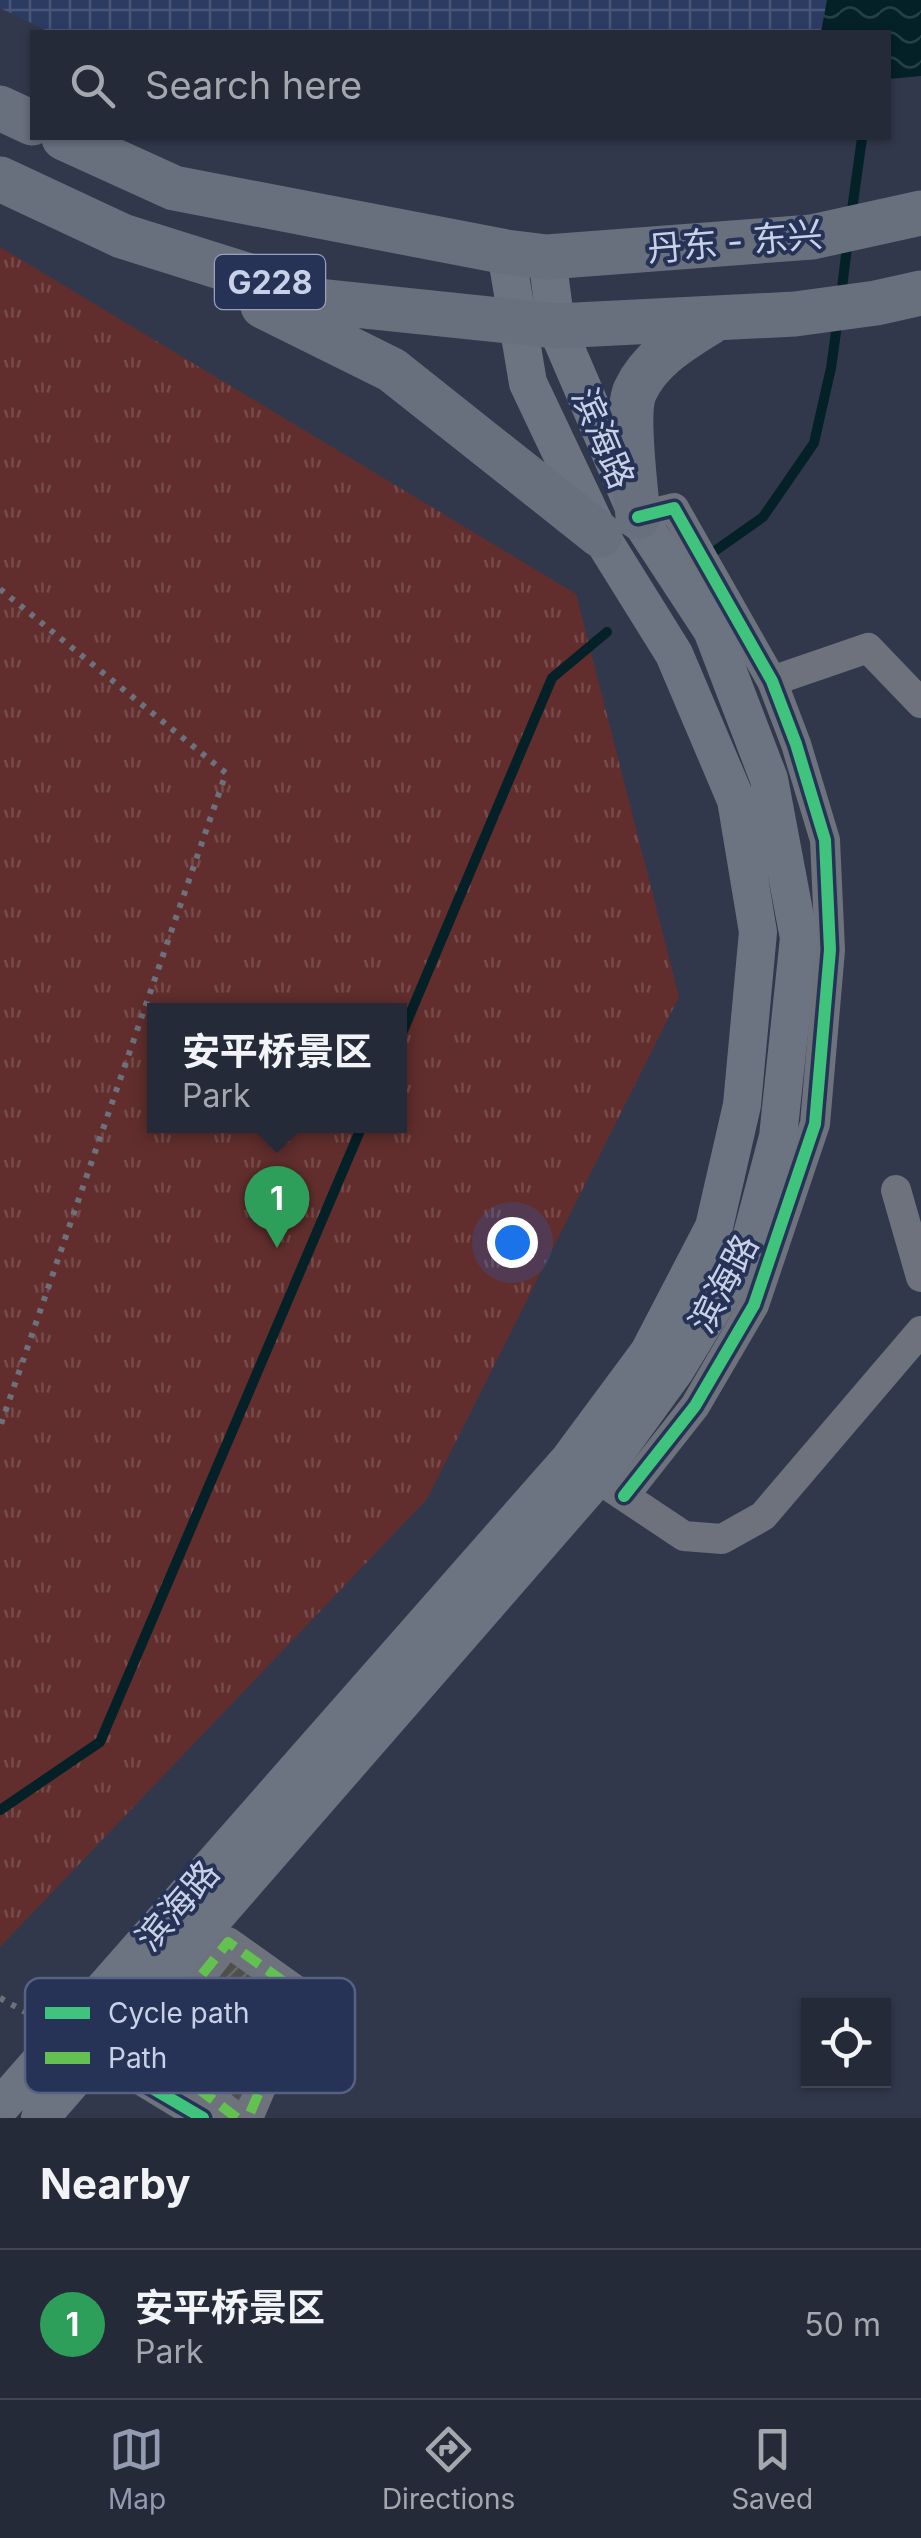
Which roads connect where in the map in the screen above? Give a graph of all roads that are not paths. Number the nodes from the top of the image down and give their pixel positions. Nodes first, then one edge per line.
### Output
1 (0, 108) edge
2 (30, 122) edge
3 (68, 140) edge
4 (0, 179) edge
5 (911, 215) edge
6 (122, 236) junction
7 (527, 254) junction
8 (921, 293) edge
9 (718, 317) junction
10 (538, 324) junction
11 (619, 526) junction
12 (772, 681) junction
13 (921, 702) edge
14 (896, 1190) dead end
15 (921, 1278) edge
16 (921, 1331) edge
17 (597, 1478) junction
18 (117, 1978) edge
19 (163, 1978) edge
20 (199, 1978) edge
21 (279, 1978) edge
22 (25, 2078) edge
23 (62, 2093) edge
24 (161, 2093) edge
25 (204, 2093) edge
26 (259, 2093) edge
27 (0, 2107) edge
28 (40, 2118) edge
29 (203, 2118) edge
30 (237, 2118) edge
31 (248, 2118) edge

1 - 2 highway
3 - 7 highway, G228
4 - 6 highway, G228
5 - 7 highway, 丹东 - 东兴 / G228
6 - 10 highway, G228
6 - 11 highway
7 - 10 main road, 滨海路
8 - 9 highway, 丹东 - 东兴 / G228
9 - 10 highway, 丹东 - 东兴 / G228
9 - 11 highway
10 - 11 main road, 滨海路
11 - 12 street
11 - 17 main road, 滨海路
12 - 13 street
12 - 17 street
14 - 15 street
16 - 17 street
17 - 18 main road, 滨海路
17 - 19 main road, 滨海路
20 - 21 street
22 - 27 main road, 滨海路
23 - 28 main road, 滨海路
24 - 29 street
25 - 30 street
26 - 31 street

